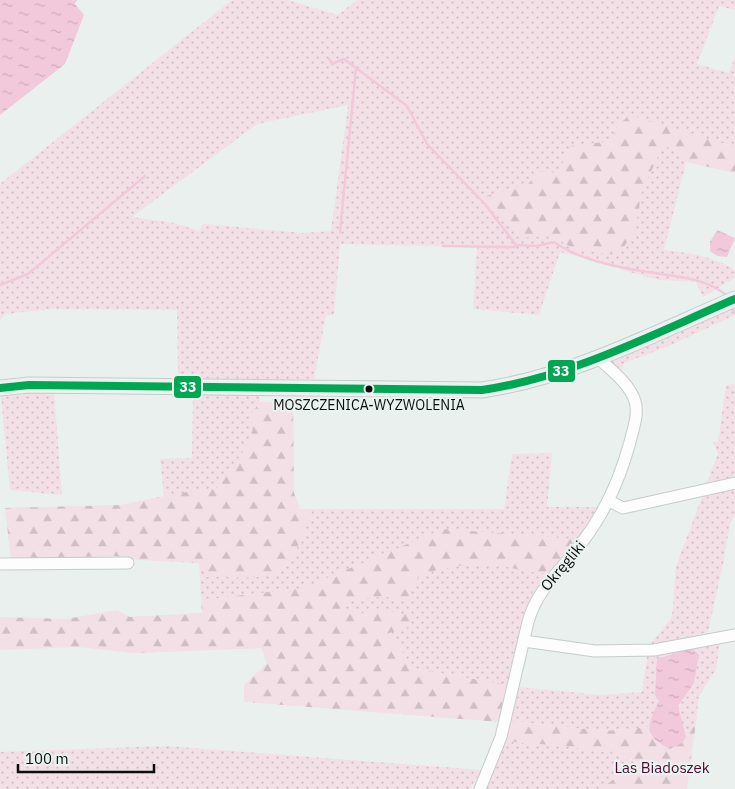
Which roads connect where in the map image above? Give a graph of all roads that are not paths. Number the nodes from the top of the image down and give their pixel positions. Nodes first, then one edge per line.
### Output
1 (735, 299) edge
2 (598, 358) junction
3 (0, 388) edge
4 (735, 483) edge
5 (609, 502) junction
6 (128, 563) dead end
7 (0, 564) edge
8 (735, 635) edge
9 (524, 641) junction
10 (480, 789) edge

1 - 2 street
2 - 3 street
2 - 5 street, Okręgliki
4 - 5 street
5 - 9 street, Okręgliki
6 - 7 street
8 - 9 street
9 - 10 street, Okręgliki

